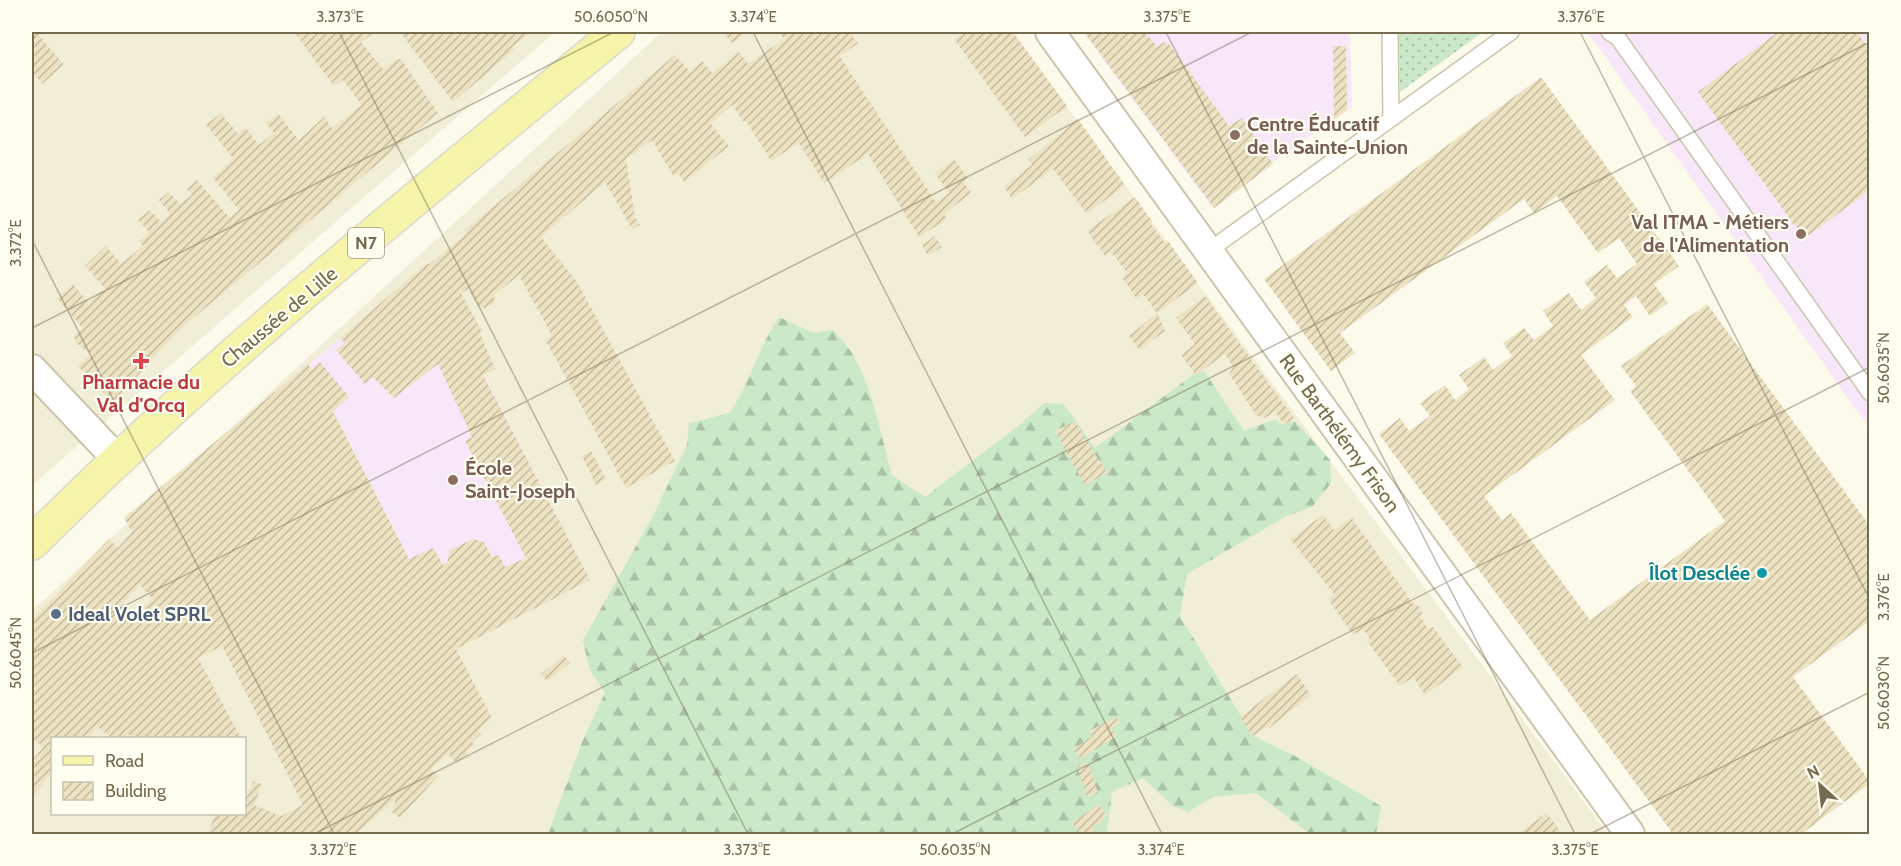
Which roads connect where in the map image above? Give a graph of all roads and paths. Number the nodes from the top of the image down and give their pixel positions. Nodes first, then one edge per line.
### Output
1 (618, 32) edge
2 (1050, 32) edge
3 (1390, 32) edge
4 (1511, 32) edge
5 (1609, 32) edge
6 (1391, 119) junction
7 (1207, 252) junction
8 (32, 369) edge
9 (1869, 393) edge
10 (117, 459) junction
11 (32, 543) edge
12 (1630, 834) edge

1 - 10 main road, Chaussée de Lille / N7
2 - 7 street, Rue Barthélémy Frison
3 - 6 lane
4 - 6 lane
5 - 9 lane
6 - 7 lane
7 - 12 street, Rue Barthélémy Frison
8 - 10 street
10 - 11 main road, Chaussée de Lille / N7

